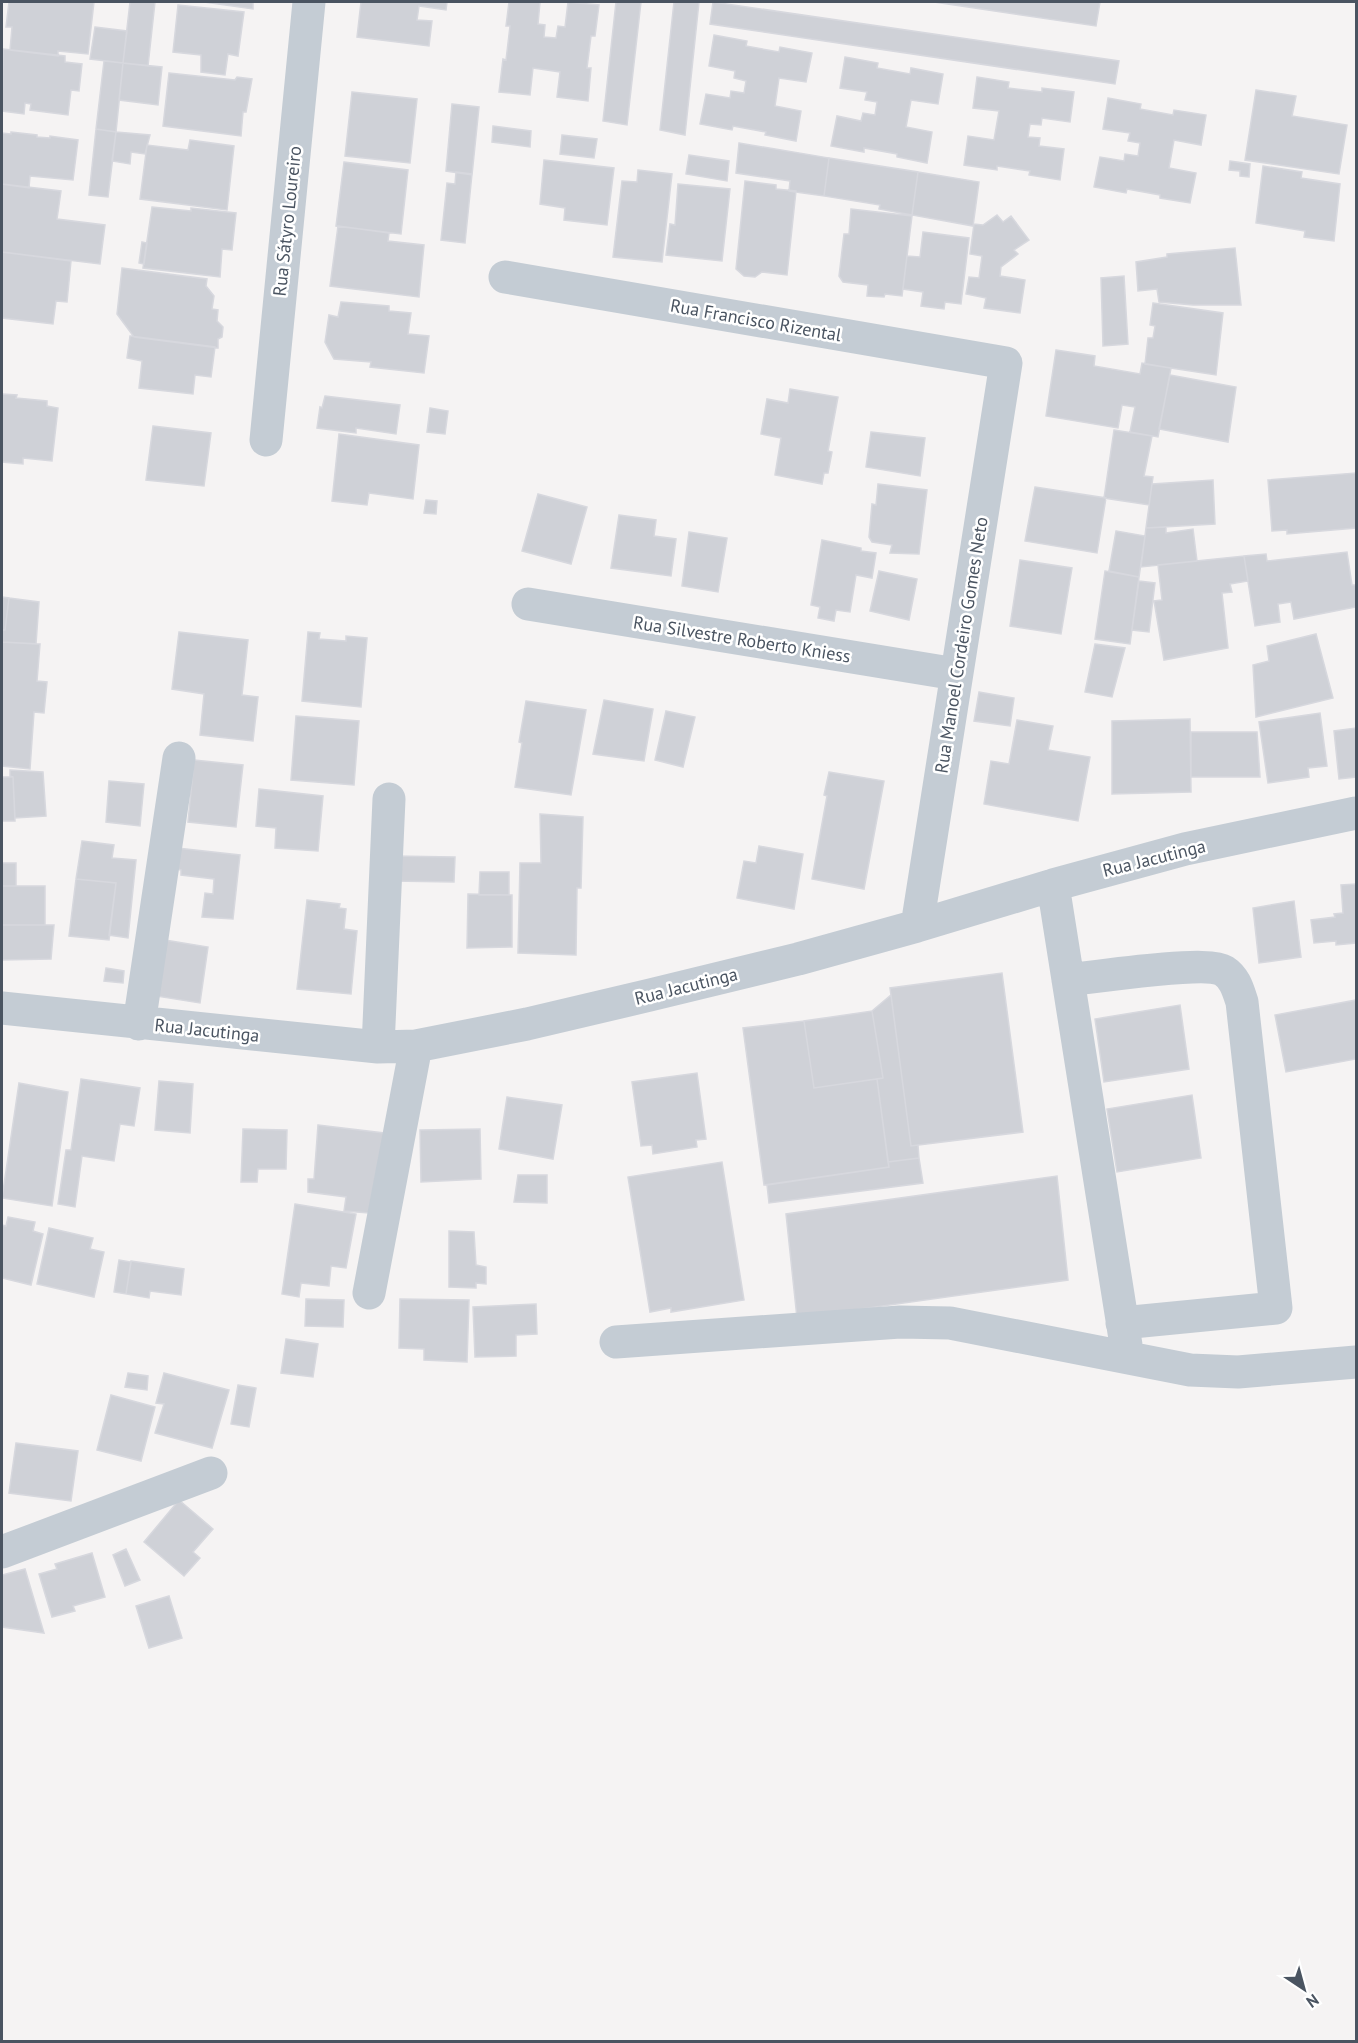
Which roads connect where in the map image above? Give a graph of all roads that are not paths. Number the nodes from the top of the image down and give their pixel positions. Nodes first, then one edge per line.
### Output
1 (309, 2) edge
2 (505, 277) dead end
3 (1006, 363) joint
4 (266, 440) dead end
5 (528, 604) dead end
6 (956, 674) junction
7 (179, 758) dead end
8 (389, 799) dead end
9 (1356, 813) edge
10 (1053, 885) junction
11 (917, 926) junction
12 (1068, 980) junction
13 (2, 1008) edge
14 (139, 1024) junction
15 (416, 1046) junction
16 (378, 1047) junction
17 (369, 1293) dead end
18 (1122, 1323) junction
19 (616, 1342) dead end
20 (1127, 1357) junction
21 (1356, 1362) edge
22 (211, 1473) dead end
23 (2, 1552) edge

1 - 4 street, Rua Sátyro Loureiro
2 - 3 street, Rua Francisco Rizental
3 - 6 street, Rua Manoel Cordeiro Gomes Neto
5 - 6 street, Rua Silvestre Roberto Kniess
6 - 11 street, Rua Manoel Cordeiro Gomes Neto
7 - 14 street
8 - 16 street
9 - 10 street, Rua Jacutinga
10 - 11 street, Rua Jacutinga
10 - 12 street
11 - 15 street, Rua Jacutinga
12 - 18 street
12 - 18 street
13 - 14 street, Rua Jacutinga
14 - 16 street, Rua Jacutinga
15 - 16 street, Rua Jacutinga
15 - 17 street
18 - 20 street
19 - 20 street
20 - 21 street
22 - 23 street

